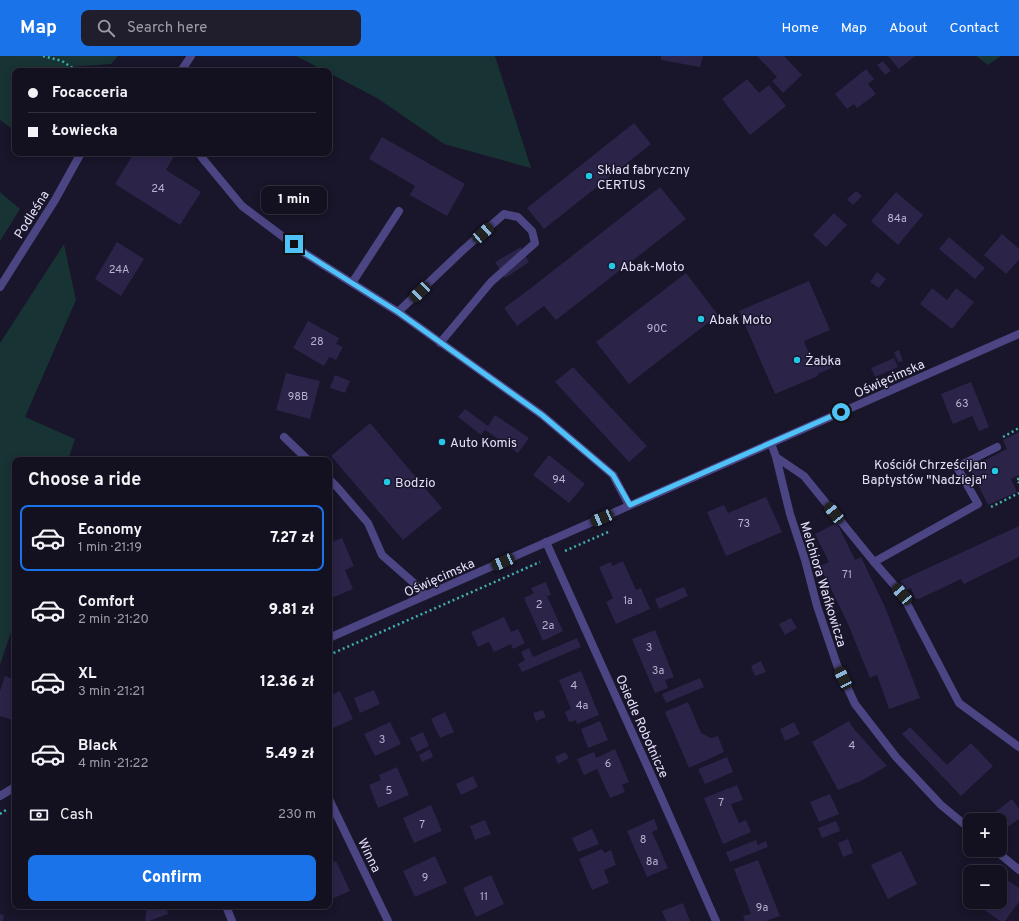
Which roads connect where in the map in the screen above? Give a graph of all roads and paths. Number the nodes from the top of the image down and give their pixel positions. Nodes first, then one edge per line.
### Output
1 (43, 56) edge
2 (191, 56) edge
3 (72, 68) edge
4 (183, 68) edge
5 (79, 156) edge
6 (201, 156) edge
7 (399, 211) dead end
8 (352, 283) junction
9 (0, 287) edge
10 (398, 312) junction
11 (1019, 334) edge
12 (440, 343) junction
13 (284, 437) dead end
14 (771, 443) junction
15 (997, 447) dead end
16 (305, 457) edge
17 (776, 457) junction
18 (1019, 479) edge
19 (332, 482) edge
20 (1019, 483) edge
21 (1019, 493) edge
22 (978, 504) junction
23 (630, 505) junction
24 (546, 542) junction
25 (874, 562) junction
26 (425, 595) junction
27 (332, 637) edge
28 (1019, 747) edge
29 (12, 789) edge
30 (0, 796) edge
31 (332, 805) edge
32 (963, 823) edge
33 (1003, 857) edge
34 (1019, 870) edge
35 (227, 909) edge
36 (232, 921) edge
37 (388, 921) edge
38 (716, 921) edge

1 - 3 path
2 - 4 street
5 - 9 street, Podleśna
6 - 8 street
7 - 8 street
8 - 10 street
10 - 12 street
10 - 12 street
11 - 14 street, Oświęcimska
12 - 23 street
13 - 16 street
14 - 17 street, Melchiora Wańkowicza
14 - 23 street, Oświęcimska
15 - 22 street
17 - 25 street
17 - 32 street, Melchiora Wańkowicza
18 - 20 path
19 - 26 street
21 - 22 path
22 - 25 street
23 - 24 street, Oświęcimska
24 - 26 street, Oświęcimska
24 - 38 street, Osiedle Robotnicze
25 - 28 street
26 - 27 street, Oświęcimska
29 - 30 street
31 - 37 street, Winna
33 - 34 street
35 - 36 street

